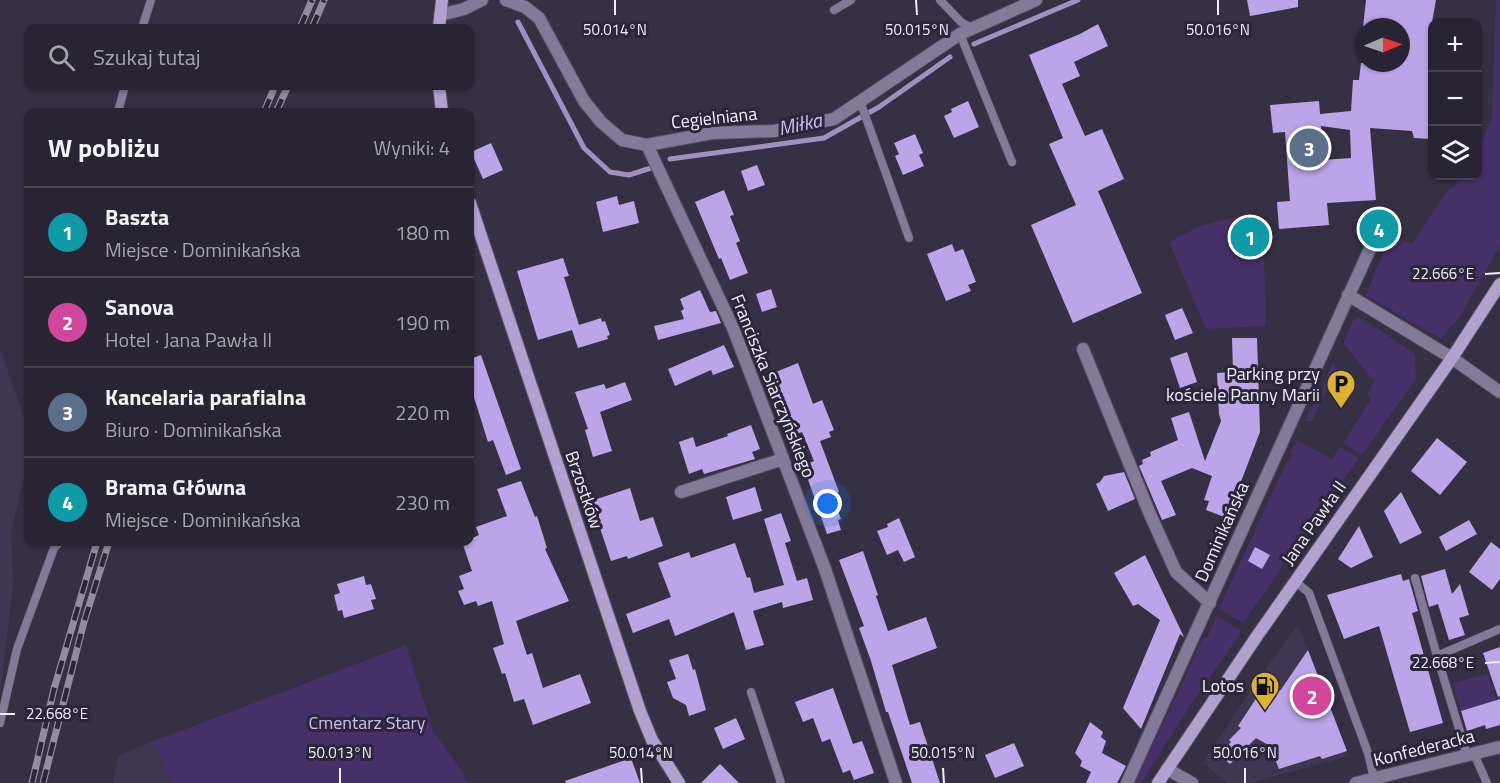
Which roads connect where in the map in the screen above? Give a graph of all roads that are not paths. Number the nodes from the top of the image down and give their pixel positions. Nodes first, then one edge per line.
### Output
1 (151, 0) edge
2 (442, 0) edge
3 (482, 0) edge
4 (506, 0) edge
5 (851, 0) edge
6 (940, 0) edge
7 (1036, 0) edge
8 (834, 10) dead end
9 (440, 15) junction
10 (143, 24) edge
11 (439, 24) edge
12 (972, 28) junction
13 (960, 34) junction
14 (124, 90) edge
15 (439, 90) edge
16 (861, 104) junction
17 (119, 108) edge
18 (442, 108) edge
19 (647, 145) junction
20 (1012, 162) dead end
21 (474, 215) edge
22 (1379, 229) dead end
23 (909, 238) dead end
24 (1500, 284) edge
25 (1348, 295) junction
26 (1083, 349) dead end
27 (1452, 358) junction
28 (1500, 392) edge
29 (783, 459) junction
30 (681, 492) dead end
31 (55, 546) edge
32 (1415, 578) dead end
33 (1295, 581) junction
34 (1210, 603) junction
35 (1500, 629) edge
36 (1437, 656) junction
37 (751, 692) dead end
38 (0, 723) edge
39 (1500, 747) edge
40 (1471, 755) junction
41 (1167, 769) junction
42 (1374, 778) junction
43 (679, 783) edge
44 (780, 783) edge
45 (896, 783) edge
46 (1127, 783) edge
47 (1158, 783) edge
48 (1192, 783) edge
49 (1356, 783) edge
50 (1487, 783) edge

1 - 10 lane
2 - 9 street
3 - 9 street
4 - 19 street, Cegielniana
5 - 8 lane
6 - 12 lane
7 - 12 street, Cegielniana
9 - 11 street
12 - 13 street, Cegielniana
13 - 16 street, Cegielniana
13 - 20 lane
14 - 17 lane
15 - 18 street
16 - 19 street, Cegielniana
16 - 23 lane
19 - 29 street, Franciszka Siarczyńskiego
21 - 43 street, Brzostków
22 - 25 street, Dominikańska
24 - 27 street, Jana Pawła II
25 - 27 street
25 - 34 street, Dominikańska
26 - 34 street
27 - 28 street
27 - 33 street, Jana Pawła II
29 - 30 street
29 - 45 street, Franciszka Siarczyńskiego
31 - 38 lane
32 - 36 lane
33 - 41 street, Jana Pawła II
33 - 42 lane
34 - 46 street, Dominikańska
35 - 36 lane
36 - 40 lane
37 - 44 lane
39 - 40 street, Konfederacka
40 - 42 street, Konfederacka
40 - 50 lane
41 - 47 street, Jana Pawła II
41 - 48 street
42 - 49 street, Konfederacka

